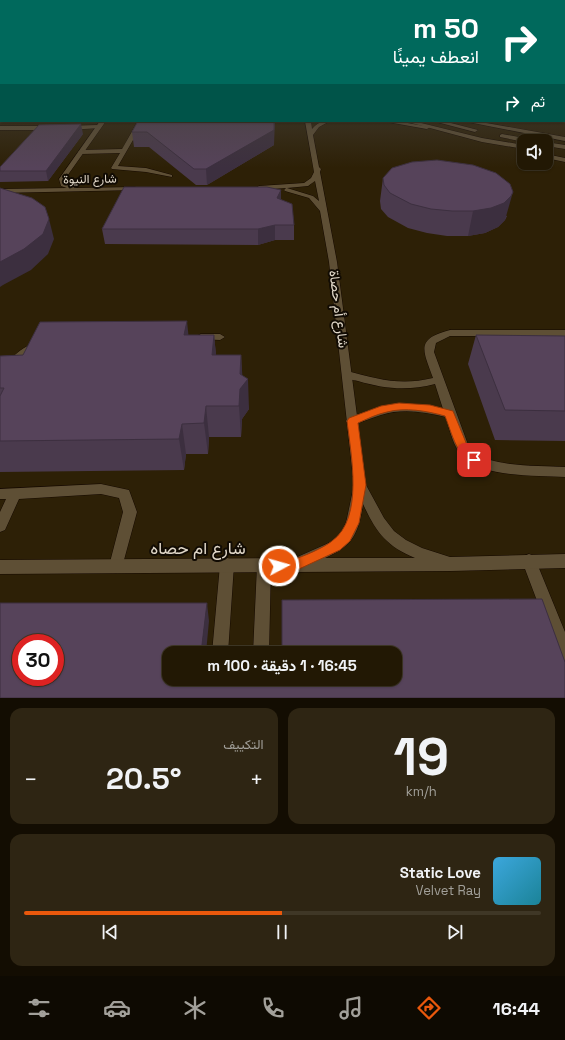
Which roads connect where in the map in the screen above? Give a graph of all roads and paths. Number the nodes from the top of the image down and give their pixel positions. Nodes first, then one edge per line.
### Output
1 (102, 122) edge
2 (140, 122) edge
3 (308, 122) edge
4 (325, 122) edge
5 (392, 122) edge
6 (410, 122) edge
7 (440, 122) edge
8 (472, 122) edge
9 (98, 127) junction
10 (427, 127) junction
11 (0, 128) edge
12 (479, 131) dead end
13 (494, 134) dead end
14 (310, 135) junction
15 (517, 138) edge
16 (565, 139) edge
17 (553, 145) edge
18 (517, 146) edge
19 (565, 147) edge
20 (81, 152) junction
21 (124, 152) junction
22 (553, 152) edge
23 (565, 154) edge
24 (553, 157) edge
25 (565, 160) edge
26 (318, 169) junction
27 (170, 176) dead end
28 (253, 188) edge
29 (277, 188) junction
30 (141, 189) edge
31 (86, 190) junction
32 (0, 191) edge
33 (325, 213) junction
34 (565, 333) edge
35 (189, 337) edge
36 (220, 337) dead end
37 (47, 342) edge
38 (346, 374) junction
39 (437, 380) junction
40 (0, 383) edge
41 (450, 414) junction
42 (352, 421) junction
43 (565, 472) edge
44 (360, 485) junction
45 (0, 494) edge
46 (15, 494) junction
47 (0, 526) edge
48 (565, 560) edge
49 (529, 561) junction
50 (451, 564) junction
51 (227, 565) junction
52 (295, 565) junction
53 (116, 566) junction
54 (264, 566) junction
55 (0, 567) edge
56 (221, 646) edge
57 (261, 646) edge
58 (565, 653) edge

1 - 9 street
2 - 21 street
3 - 14 street, شارع أم حصاة
4 - 14 street
5 - 10 street
6 - 10 street
7 - 12 street
8 - 16 street
9 - 11 street
9 - 20 street
10 - 18 street
13 - 15 street
14 - 26 street, شارع أم حصاة
17 - 19 street
20 - 21 street
20 - 31 street
21 - 27 street
22 - 23 street
24 - 25 street
26 - 29 street
26 - 33 street, شارع أم حصاة
28 - 29 street
29 - 33 street
30 - 31 street, شارع النيوة
31 - 32 street, شارع النيوة
33 - 38 street, شارع أم حصاة
34 - 39 street
35 - 36 street
37 - 40 street
38 - 39 street
38 - 42 street, شارع أم حصاة
39 - 41 street
41 - 42 street
41 - 43 street
42 - 44 street, شارع أم حصاة
44 - 50 street, شارع أم حصاة
44 - 52 street, شارع أم حصاة
45 - 46 street
46 - 47 street
46 - 53 street
48 - 49 street, شارع ام حصاه
49 - 50 street, شارع ام حصاه
49 - 58 street
50 - 52 street, شارع ام حصاه
51 - 53 street, شارع ام حصاه
51 - 54 street, شارع ام حصاه
51 - 56 street
52 - 54 street, شارع ام حصاه
53 - 55 street, شارع ام حصاه
54 - 57 street

